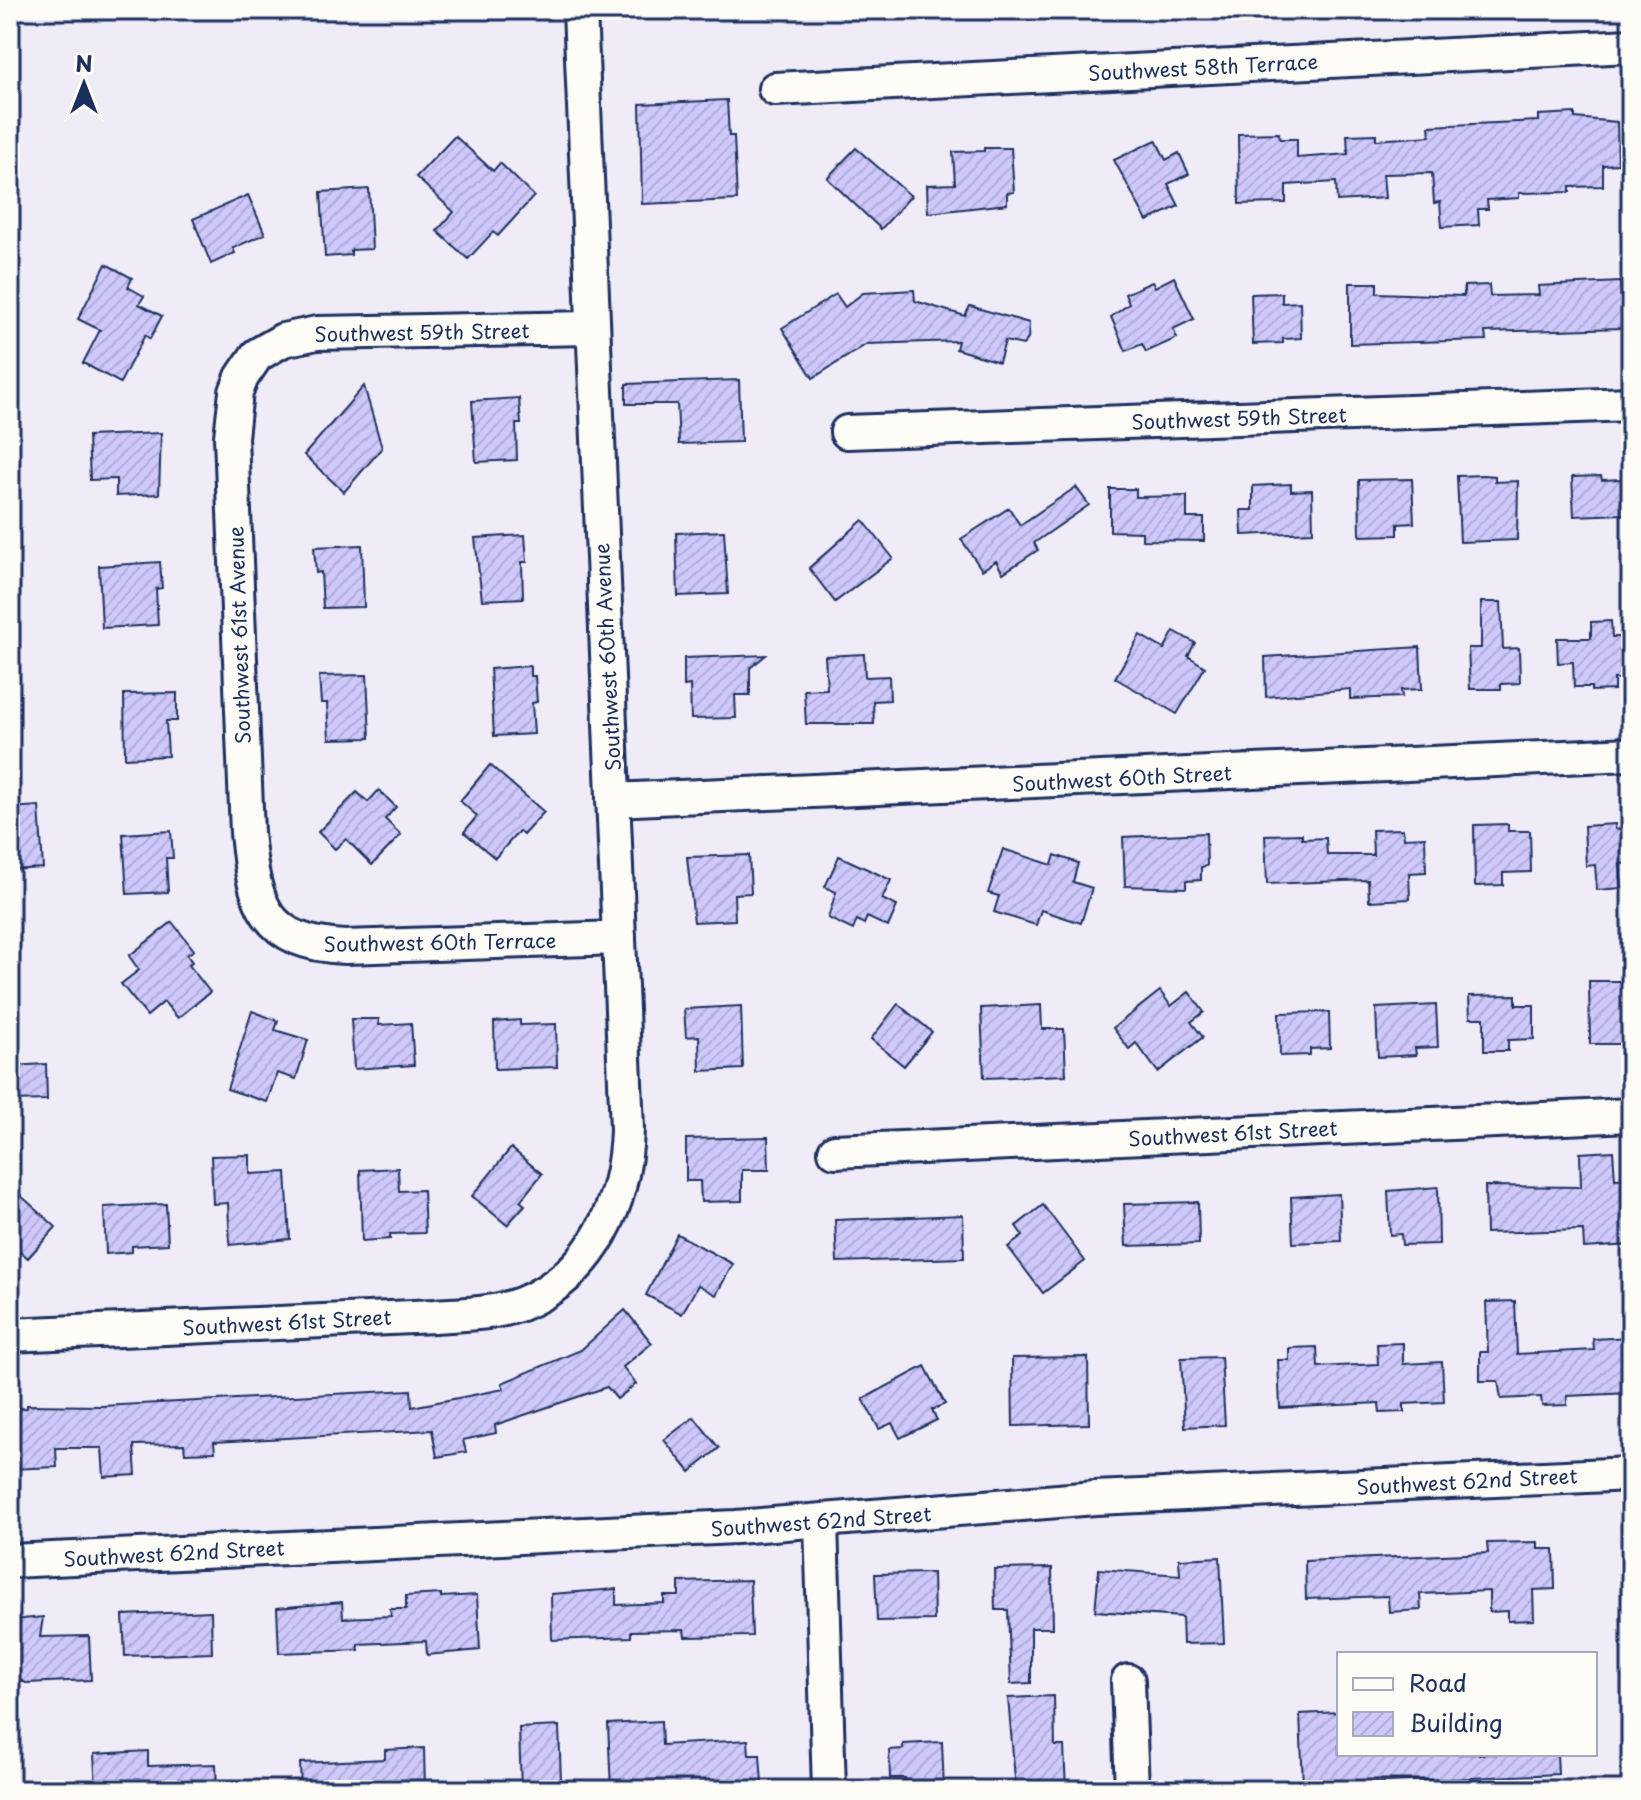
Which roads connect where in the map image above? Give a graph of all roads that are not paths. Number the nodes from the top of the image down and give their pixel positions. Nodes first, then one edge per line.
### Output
1 (580, 10) edge
2 (1631, 46) edge
3 (775, 89) dead end
4 (591, 328) junction
5 (257, 355) joint
6 (1631, 404) edge
7 (847, 432) dead end
8 (1631, 754) edge
9 (613, 800) junction
10 (268, 919) joint
11 (619, 938) junction
12 (1631, 1115) edge
13 (835, 1151) dead end
14 (557, 1283) joint
15 (10, 1335) edge
16 (1631, 1474) edge
17 (821, 1522) junction
18 (10, 1561) edge
19 (1128, 1681) dead end
20 (829, 1790) edge
21 (1132, 1790) edge

1 - 4 street, Southwest 60th Avenue
2 - 3 street, Southwest 58th Terrace
4 - 5 street, Southwest 59th Street
4 - 9 street, Southwest 60th Avenue
5 - 10 street, Southwest 61st Avenue
6 - 7 street, Southwest 59th Street
8 - 9 street, Southwest 60th Street
9 - 11 street, Southwest 60th Avenue
10 - 11 street, Southwest 60th Terrace
11 - 14 street, Southwest 60th Avenue
12 - 13 street, Southwest 61st Street
14 - 15 street, Southwest 61st Street
16 - 17 street, Southwest 62nd Street
17 - 18 street, Southwest 62nd Street
17 - 20 street
19 - 21 street

